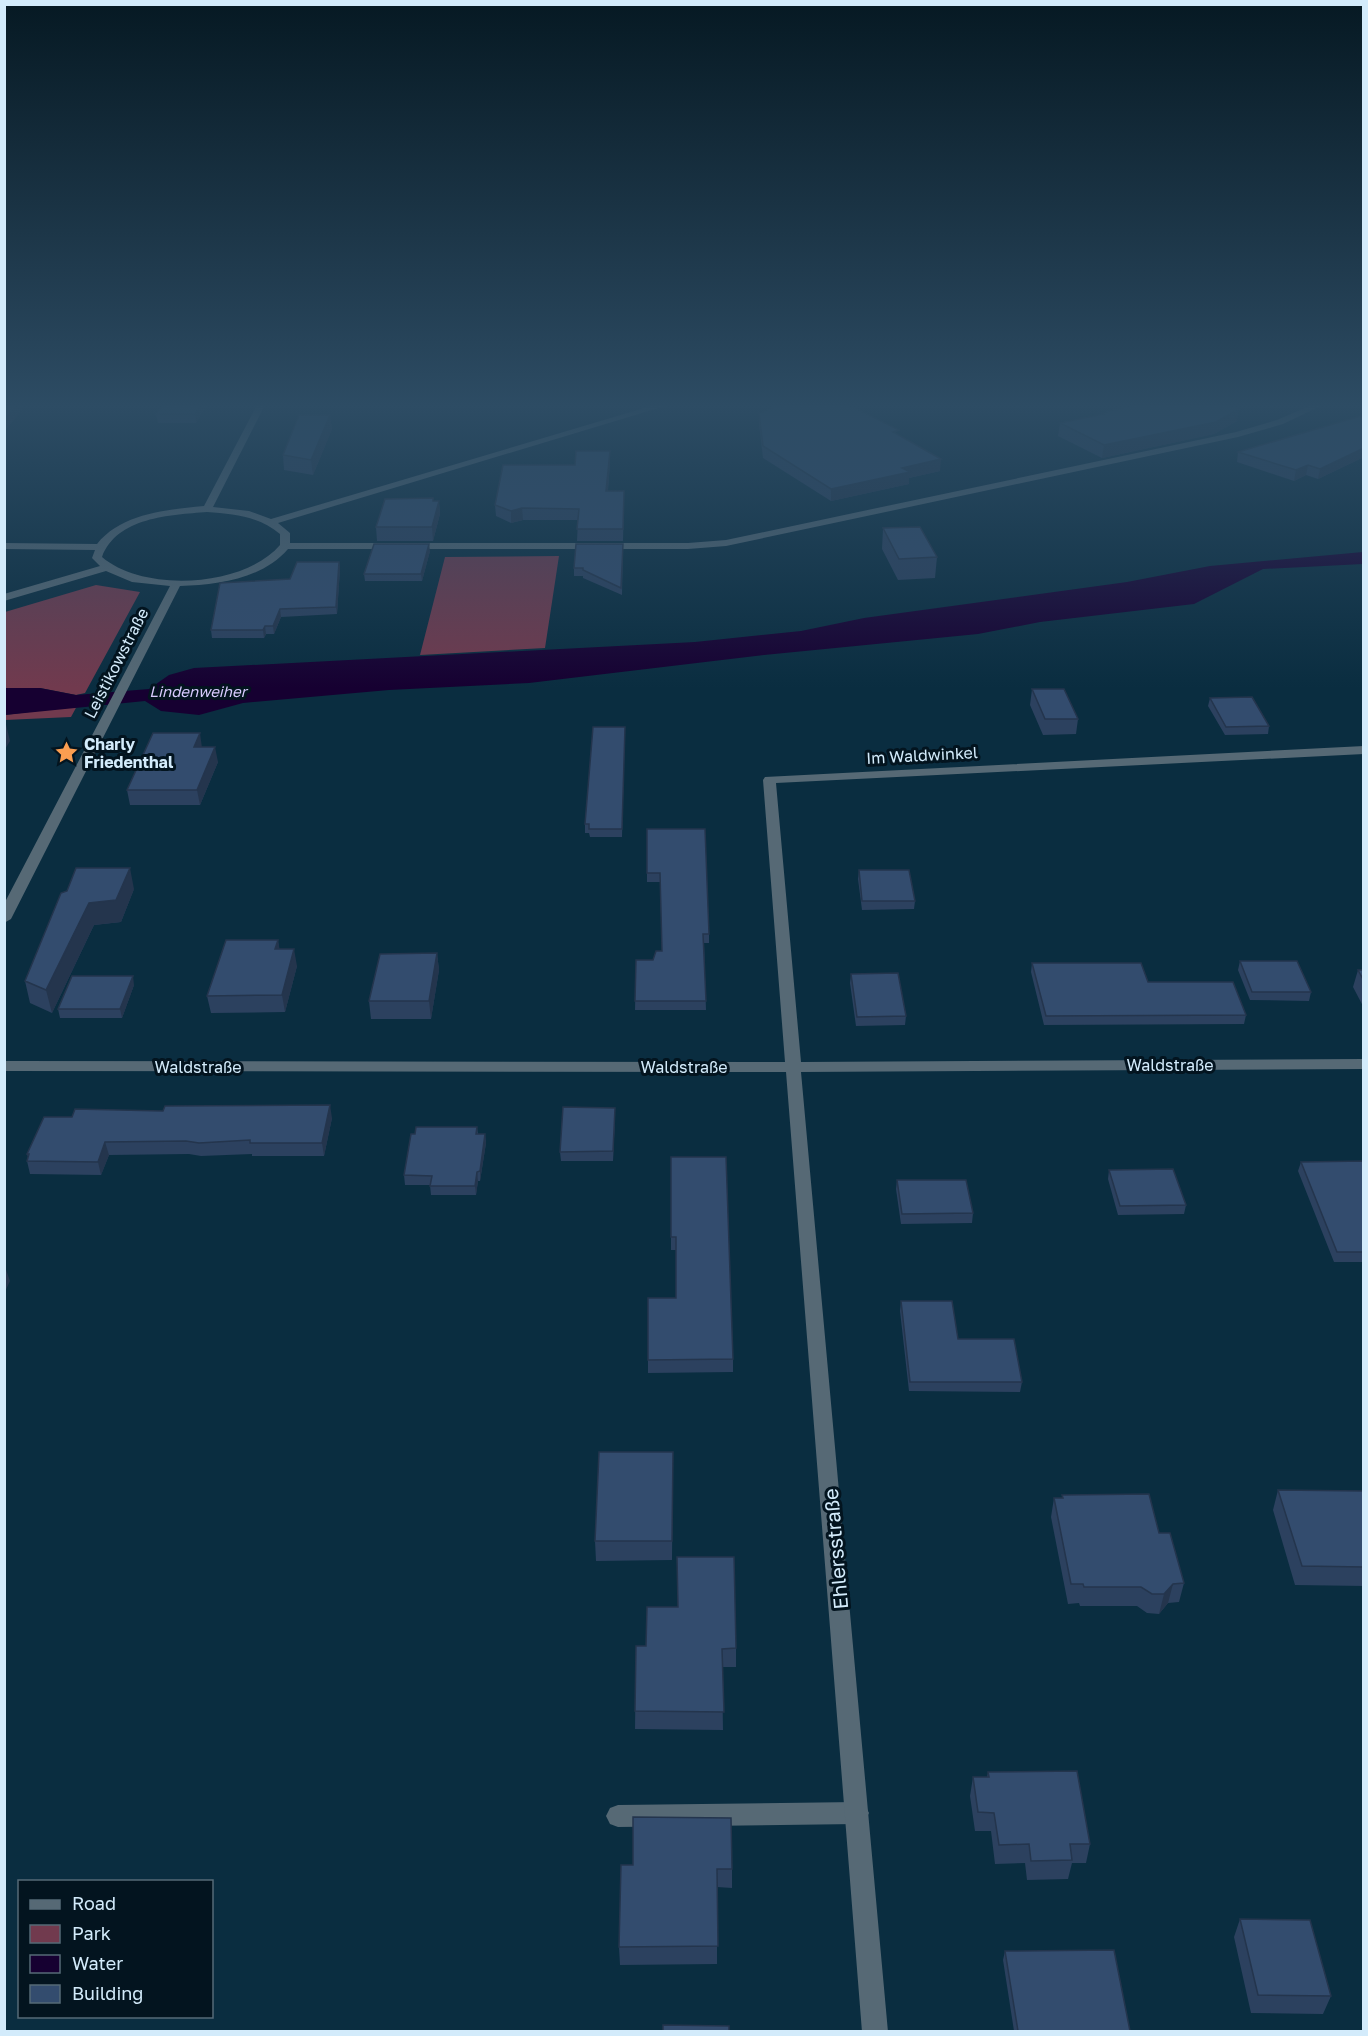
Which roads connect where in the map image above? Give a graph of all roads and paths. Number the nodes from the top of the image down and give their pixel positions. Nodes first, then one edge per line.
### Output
1 (213, 498) edge
2 (351, 498) edge
3 (937, 498) edge
4 (207, 509) junction
5 (273, 521) junction
6 (4, 546) edge
7 (99, 546) junction
8 (285, 546) junction
9 (104, 568) junction
10 (176, 584) junction
11 (4, 598) edge
12 (1364, 750) edge
13 (4, 919) edge
14 (1364, 1064) edge
15 (4, 1066) edge
16 (794, 1067) junction
17 (857, 1813) junction
18 (618, 1816) dead end
19 (875, 2031) edge

1 - 4 street
2 - 5 street
3 - 8 street
4 - 5 street
4 - 7 street
5 - 8 street
6 - 7 street
7 - 9 street
8 - 10 street
9 - 10 street
9 - 11 street
10 - 13 street, Leistikowstraße
12 - 16 street, Im Waldwinkel
14 - 16 street, Waldstraße
15 - 16 street, Waldstraße
16 - 17 street, Ehlersstraße
17 - 18 street
17 - 19 street, Ehlersstraße

